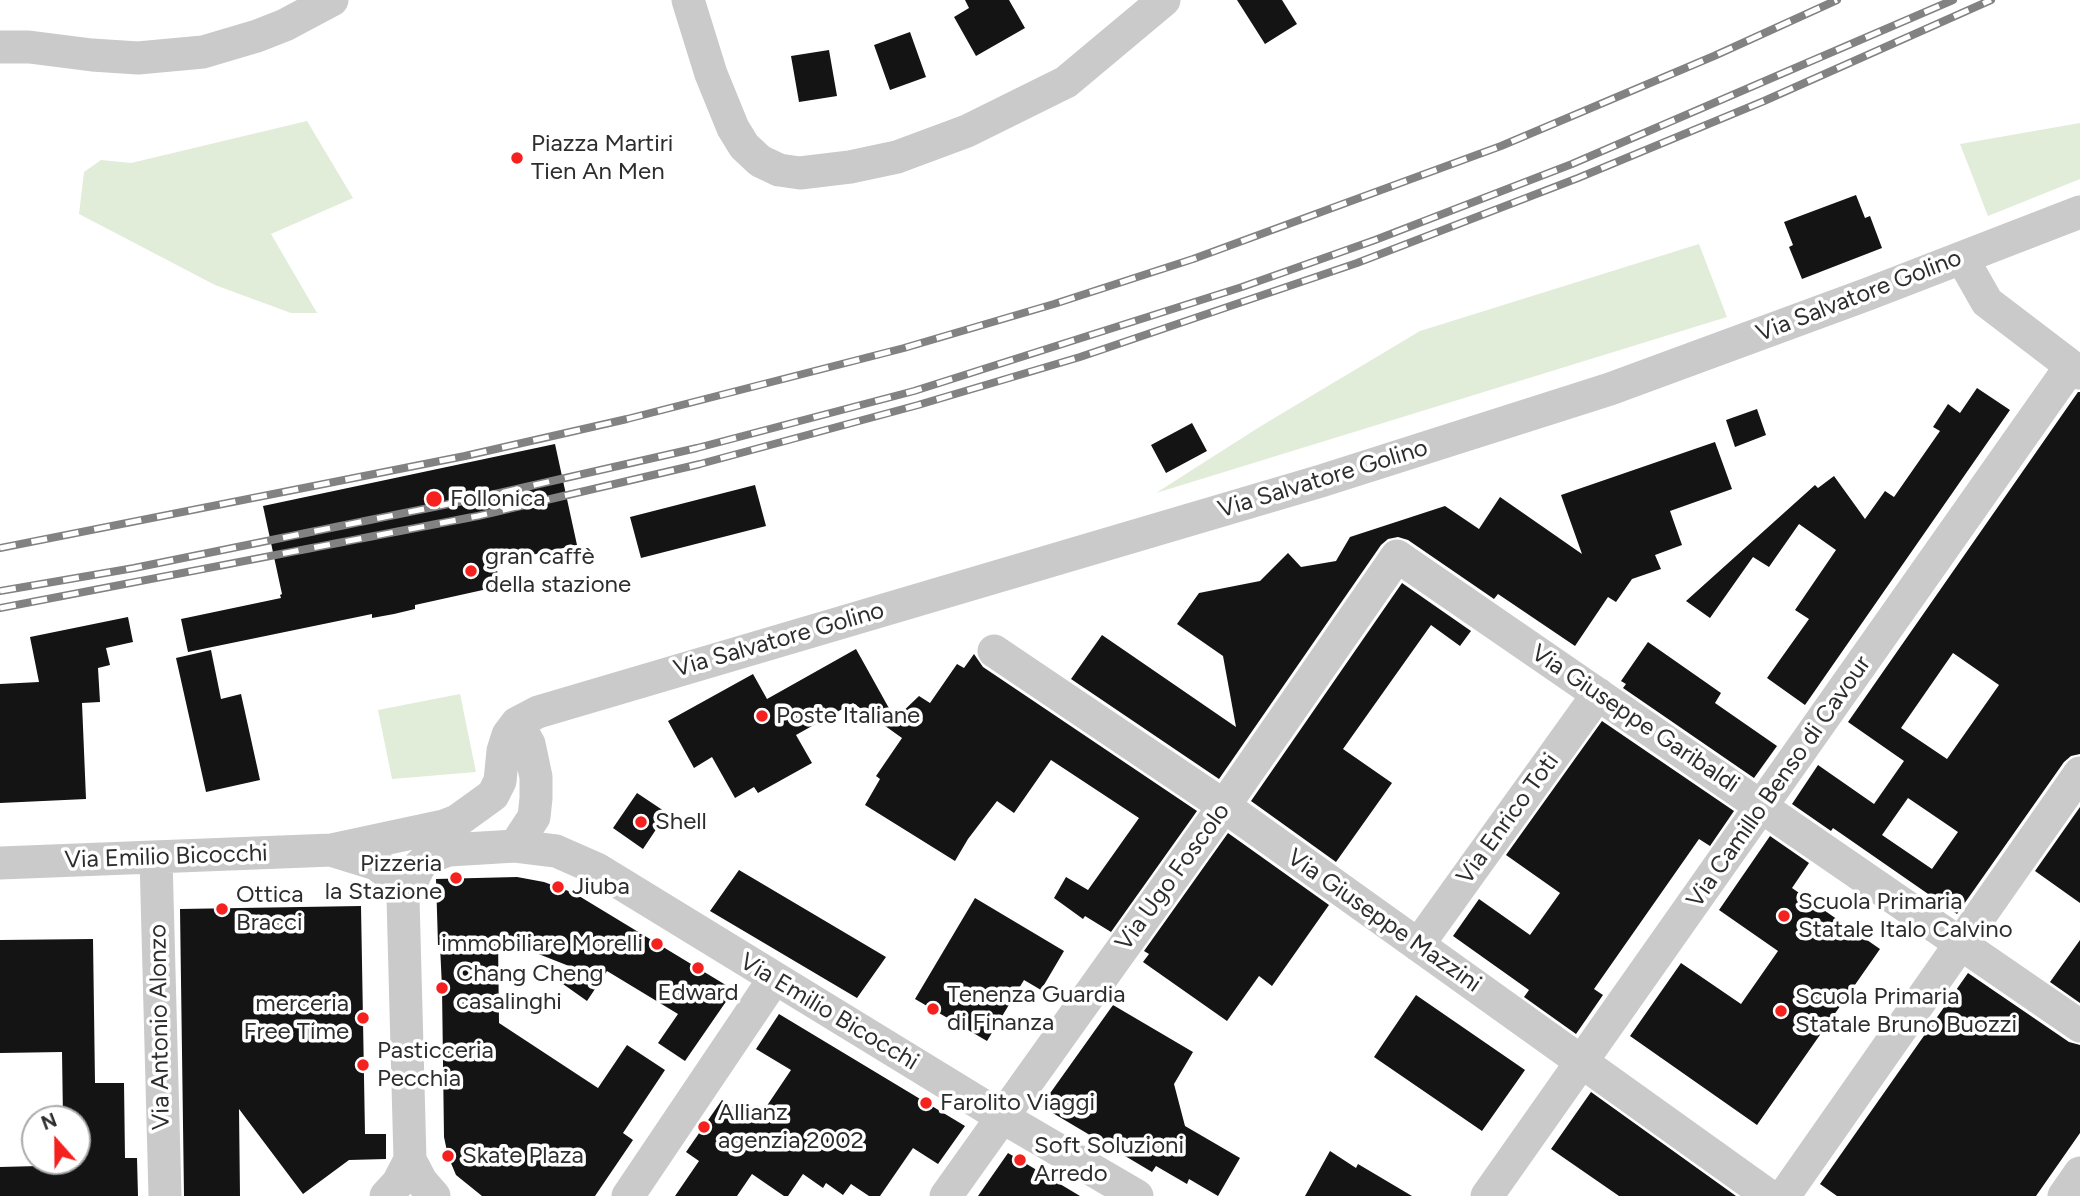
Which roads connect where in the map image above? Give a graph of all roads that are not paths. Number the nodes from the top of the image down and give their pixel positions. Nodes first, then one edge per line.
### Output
1 (332, 0) edge
2 (688, 0) edge
3 (1164, 0) edge
4 (0, 30) edge
5 (14, 47) edge
6 (2080, 212) edge
7 (1962, 258) junction
8 (2075, 369) edge
9 (1397, 556) joint
10 (994, 651) dead end
11 (1598, 694) junction
12 (523, 734) junction
13 (2080, 773) edge
14 (488, 799) junction
15 (1224, 806) junction
16 (1763, 807) junction
17 (515, 846) junction
18 (331, 850) junction
19 (156, 858) junction
20 (0, 863) edge
21 (404, 898) junction
22 (1961, 943) junction
23 (1418, 945) junction
24 (775, 979) junction
25 (2080, 1026) edge
26 (1581, 1061) junction
27 (1002, 1116) junction
28 (410, 1160) junction
29 (2080, 1173) edge
30 (165, 1196) edge
31 (386, 1196) edge
32 (434, 1196) edge
33 (628, 1196) edge
34 (946, 1196) edge
35 (1137, 1196) edge
36 (1487, 1196) edge
37 (1769, 1196) edge
38 (1784, 1196) edge
39 (2064, 1196) edge

1 - 5 street
2 - 3 street
4 - 5 street
6 - 7 street, Via Salvatore Golino
7 - 8 street
7 - 12 street, Via Salvatore Golino
8 - 16 street, Via Camillo Benso di Cavour
9 - 11 street, Via Giuseppe Garibaldi
9 - 15 street, Via Ugo Foscolo
10 - 15 street, Via Giuseppe Mazzini
11 - 16 street, Via Giuseppe Garibaldi
11 - 23 street, Via Enrico Toti
12 - 14 street
12 - 17 street
13 - 22 street
14 - 17 street
14 - 18 street
15 - 23 street, Via Giuseppe Mazzini
15 - 27 street, Via Ugo Foscolo
16 - 22 street, Via Giuseppe Garibaldi
16 - 26 street, Via Camillo Benso di Cavour
17 - 21 street, Via Emilio Bicocchi
17 - 24 street, Via Emilio Bicocchi
18 - 19 street, Via Emilio Bicocchi
18 - 21 street
19 - 20 street, Via Emilio Bicocchi
19 - 30 street, Via Antonio Alonzo
21 - 28 street
22 - 25 street, Via Giuseppe Garibaldi
22 - 38 street
23 - 26 street, Via Giuseppe Mazzini
24 - 27 street, Via Emilio Bicocchi
24 - 33 street
26 - 36 street, Via Camillo Benso di Cavour
26 - 37 street, Via Giuseppe Mazzini
27 - 34 street, Via Ugo Foscolo
27 - 35 street, Via Emilio Bicocchi
28 - 31 street
28 - 32 street
29 - 39 street

